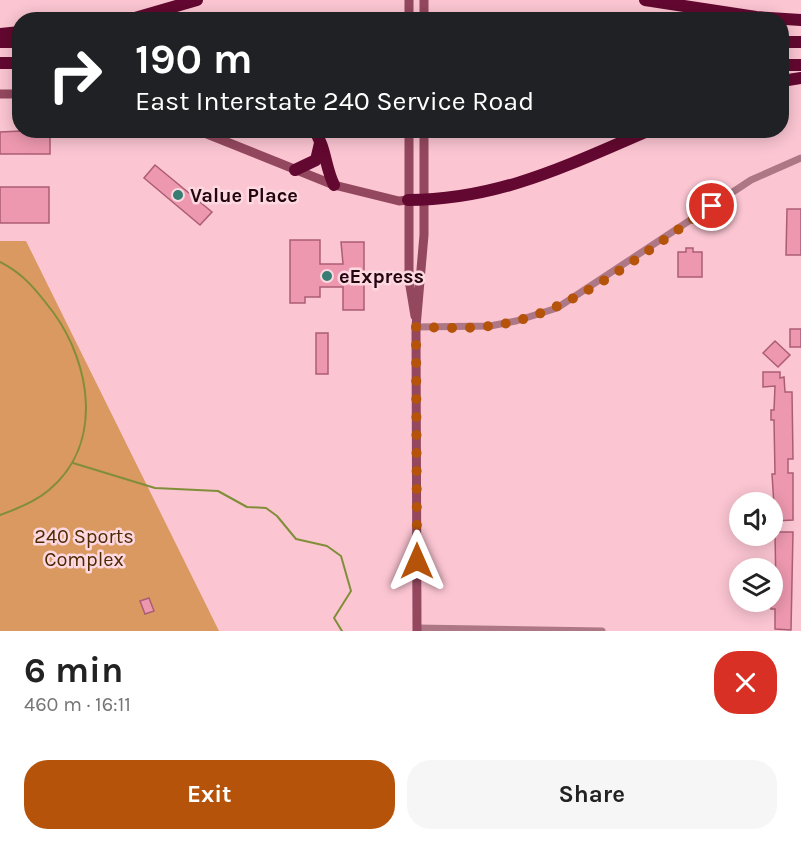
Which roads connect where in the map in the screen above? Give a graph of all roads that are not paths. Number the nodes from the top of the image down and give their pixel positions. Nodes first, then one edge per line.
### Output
1 (197, 0) edge
2 (645, 0) edge
3 (156, 12) edge
4 (724, 12) edge
5 (217, 138) edge
6 (317, 138) edge
7 (318, 138) edge
8 (409, 138) edge
9 (424, 138) edge
10 (631, 138) edge
11 (801, 158) edge
12 (296, 170) junction
13 (334, 185) junction
14 (408, 200) junction
15 (424, 200) junction
16 (416, 327) junction
17 (417, 630) edge
18 (499, 630) edge
19 (602, 631) edge

1 - 3 highway
2 - 4 highway
5 - 12 main road
6 - 12 highway
7 - 13 highway
8 - 14 main road
9 - 15 main road
10 - 15 highway
11 - 16 street
12 - 13 main road
13 - 14 main road
14 - 15 highway
14 - 16 main road
15 - 16 main road
16 - 17 main road
17 - 18 street
18 - 19 street

